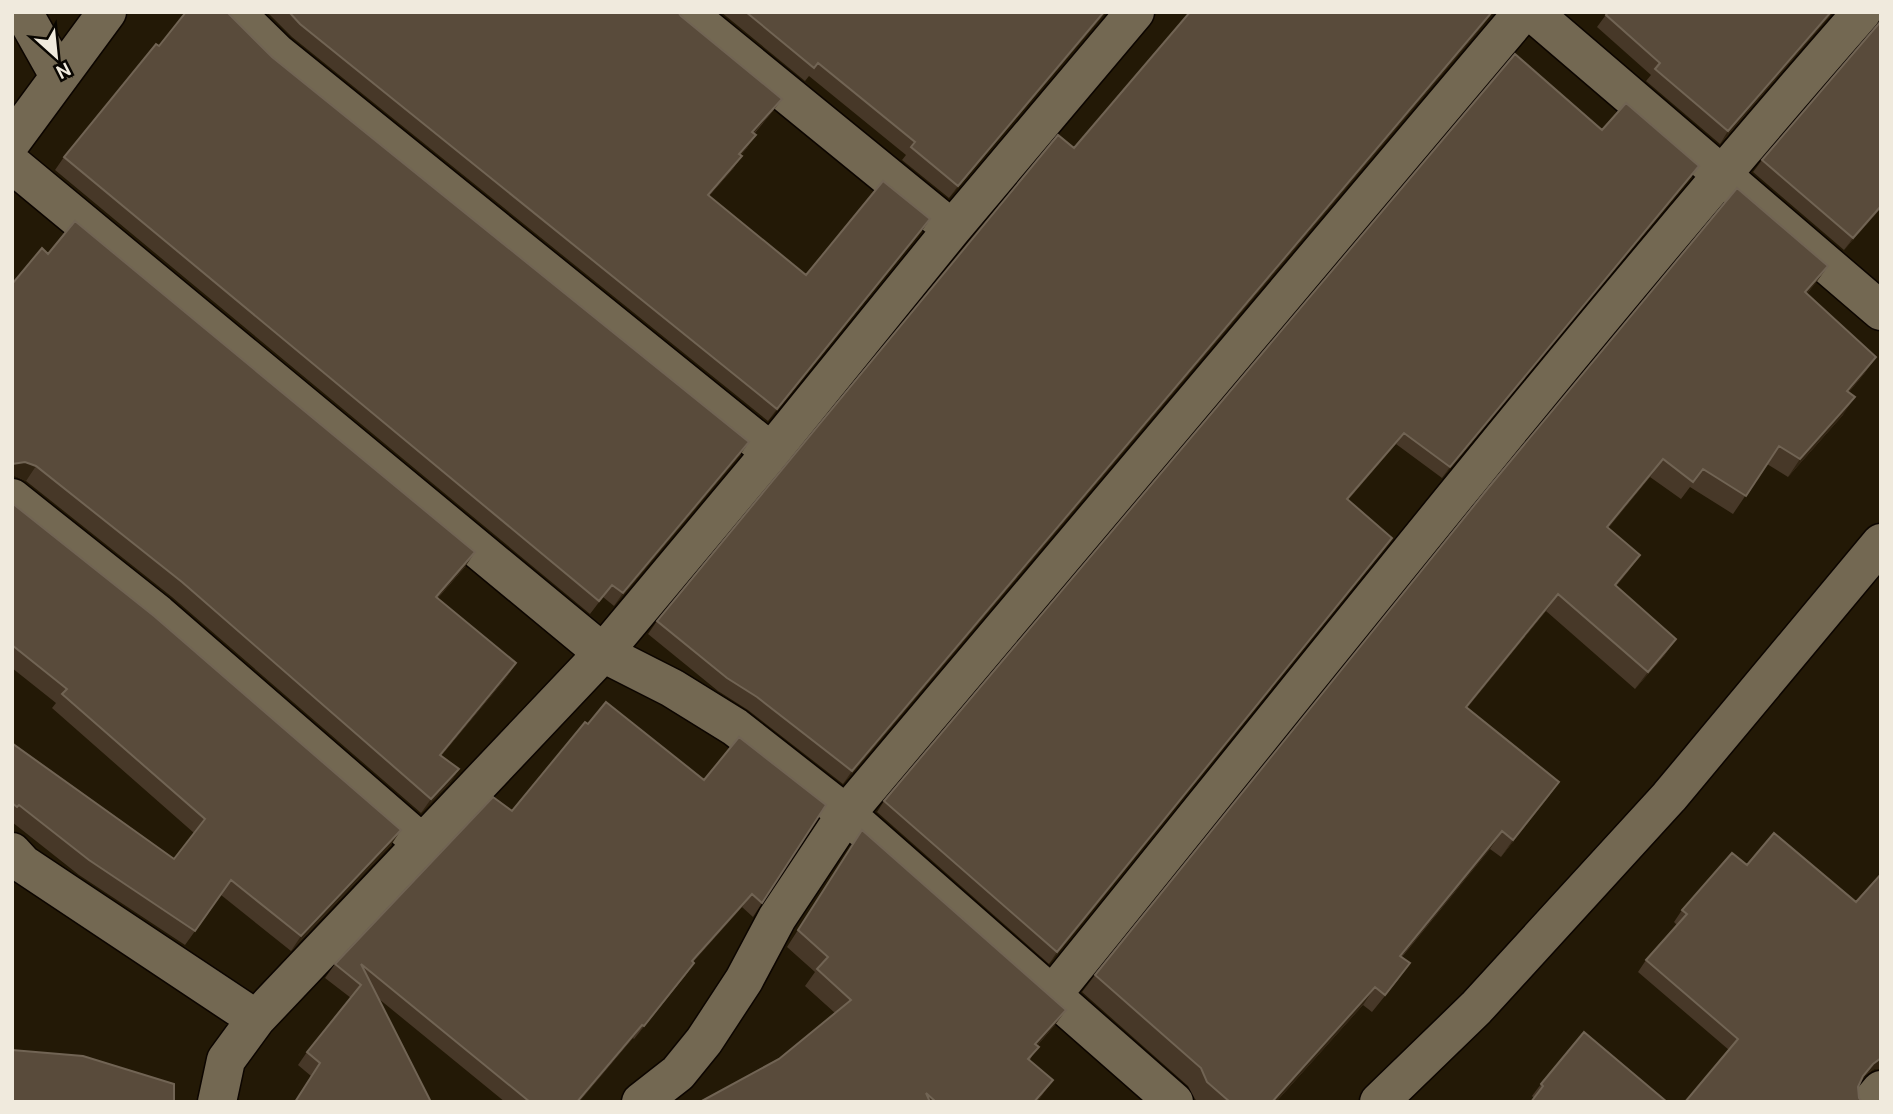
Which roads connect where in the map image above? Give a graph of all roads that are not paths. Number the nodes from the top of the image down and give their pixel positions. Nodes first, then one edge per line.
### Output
1 (23, 12) edge
2 (107, 12) edge
3 (235, 12) edge
4 (686, 12) edge
5 (1523, 12) edge
6 (1532, 12) edge
7 (1862, 12) edge
8 (1127, 15) edge
9 (59, 76) junction
10 (12, 141) edge
11 (12, 164) edge
12 (1720, 175) junction
13 (952, 229) junction
14 (1881, 311) edge
15 (771, 452) junction
16 (12, 498) edge
17 (1881, 544) edge
18 (603, 653) junction
19 (846, 814) junction
20 (423, 844) junction
21 (16, 867) edge
22 (1053, 993) junction
23 (256, 1019) junction
24 (1881, 1090) edge
25 (217, 1102) edge
26 (641, 1102) edge
27 (1174, 1102) edge
28 (1378, 1102) edge
29 (1871, 1102) edge

1 - 9 street
2 - 9 street
3 - 15 street
4 - 13 street
5 - 19 street
6 - 12 street
7 - 12 street
8 - 13 street
9 - 10 street
11 - 18 street
12 - 14 street
12 - 22 street
13 - 15 street
15 - 18 street
16 - 20 street
17 - 28 street
18 - 19 street
18 - 20 street
19 - 22 street
19 - 26 street
20 - 23 street
21 - 23 street
22 - 27 street
23 - 25 street
24 - 29 street

